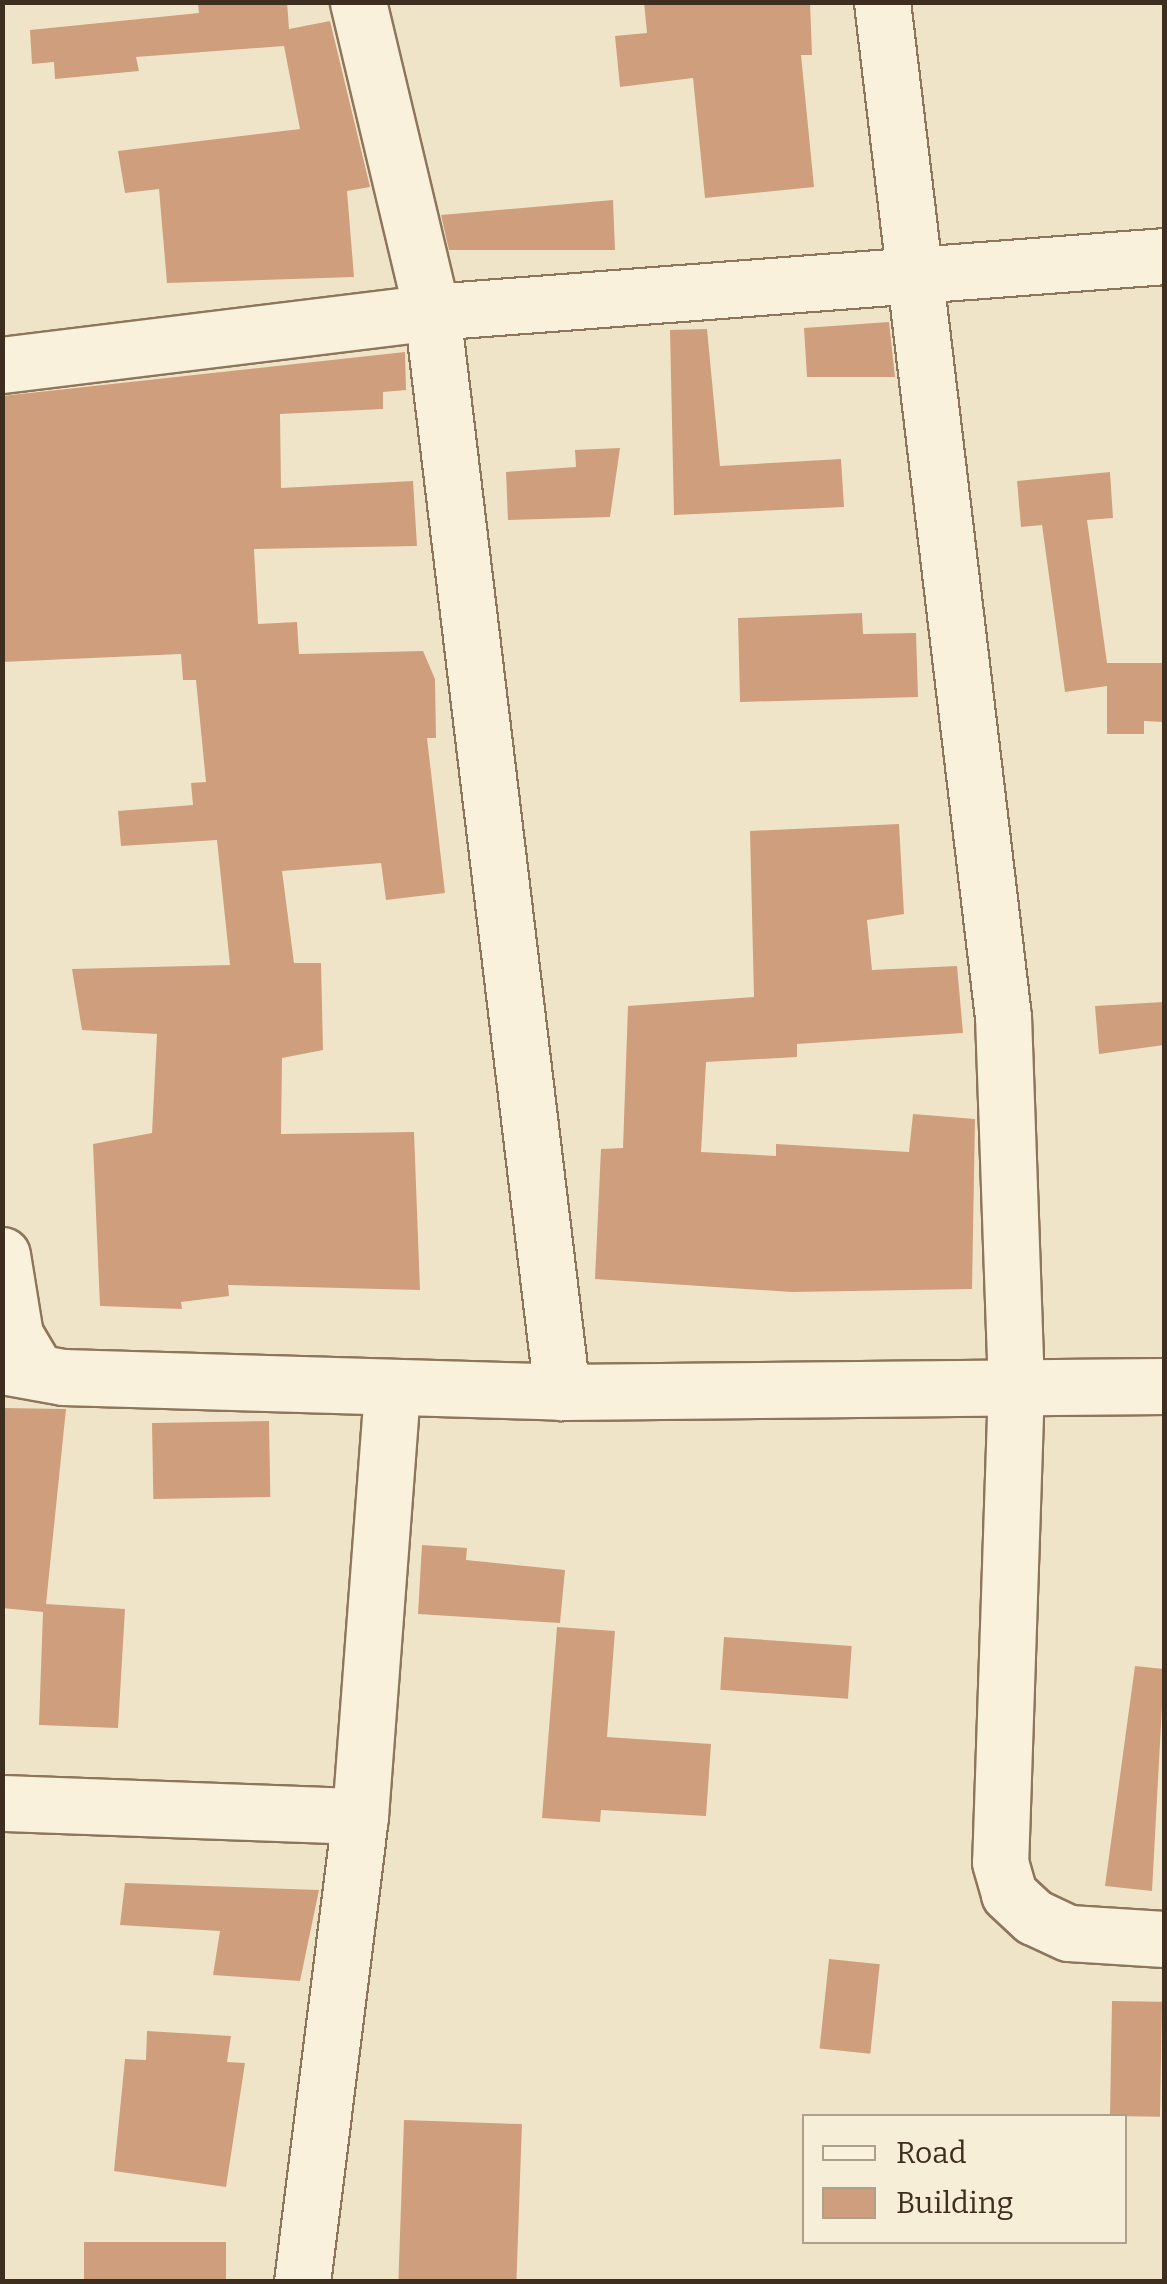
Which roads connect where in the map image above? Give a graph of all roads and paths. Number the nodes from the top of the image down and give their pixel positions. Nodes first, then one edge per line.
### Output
1 (358, 2) edge
2 (882, 2) edge
3 (1164, 256) edge
4 (919, 274) junction
5 (432, 312) junction
6 (2, 364) edge
7 (2, 1255) edge
8 (20, 1369) edge
9 (1016, 1384) junction
10 (1164, 1386) edge
11 (392, 1387) junction
12 (562, 1392) junction
13 (2, 1803) edge
14 (360, 1816) junction
15 (1164, 1939) edge
16 (302, 2282) edge

1 - 5 street
2 - 4 street
3 - 4 street
4 - 5 street
4 - 9 street
5 - 6 street
5 - 12 street
7 - 8 street
8 - 11 street
9 - 10 street
9 - 12 street
9 - 15 street
11 - 12 street
11 - 14 street
13 - 14 street
14 - 16 street

